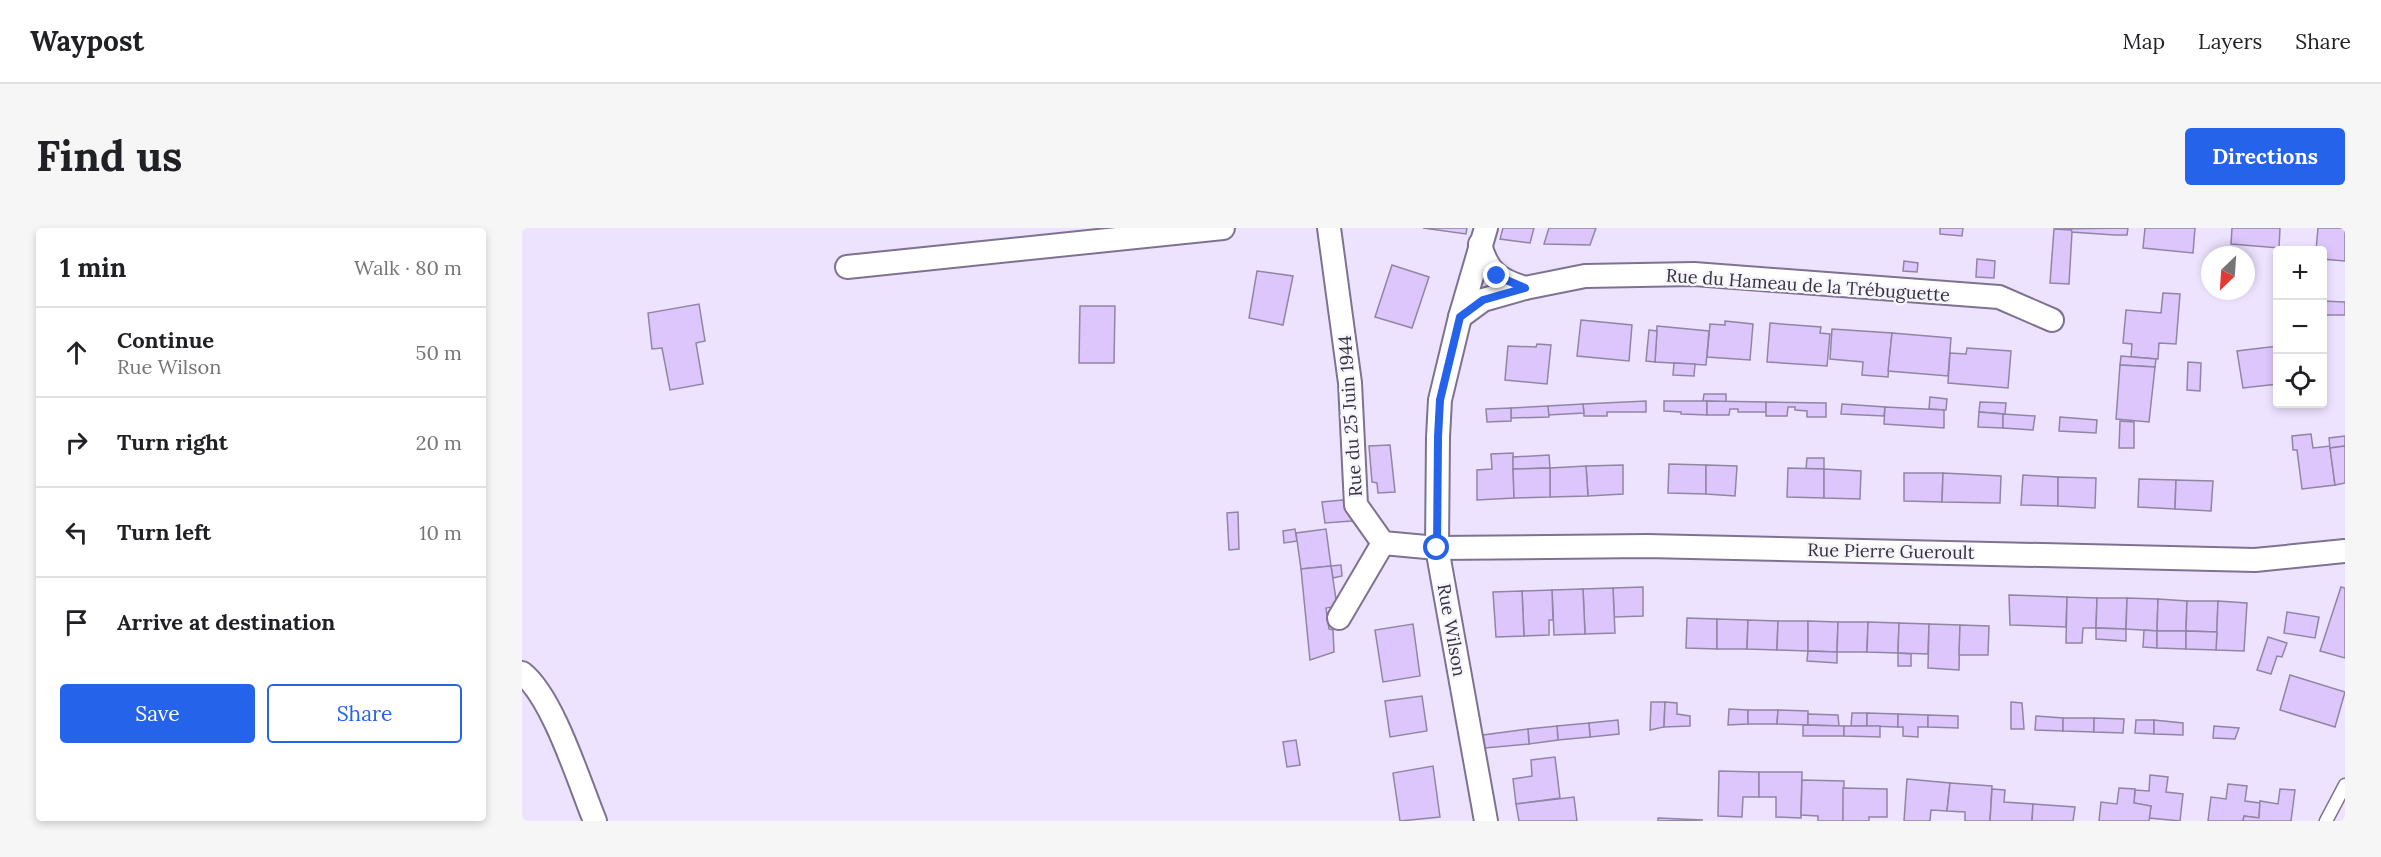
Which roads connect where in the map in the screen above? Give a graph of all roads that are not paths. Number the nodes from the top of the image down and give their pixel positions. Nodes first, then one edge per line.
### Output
1 (1223, 228) edge
2 (1329, 228) edge
3 (1483, 236) edge
4 (847, 267) dead end
5 (1525, 288) junction
6 (1460, 317) junction
7 (2052, 320) dead end
8 (1383, 543) junction
9 (1437, 548) junction
10 (2345, 551) edge
11 (1339, 618) dead end
12 (522, 673) edge
13 (2345, 785) edge
14 (595, 821) edge
15 (1486, 821) edge
16 (2326, 821) edge

1 - 4 street
2 - 8 street, Rue du 25 Juin 1944
3 - 5 street
3 - 6 street, Rue Wilson
5 - 6 street, Rue du Hameau de la Trébuguette
5 - 7 street, Rue du Hameau de la Trébuguette
6 - 9 street, Rue Wilson
8 - 9 street
8 - 11 street
9 - 10 street, Rue Pierre Gueroult
9 - 15 street, Rue Wilson
12 - 14 street
13 - 16 lane

